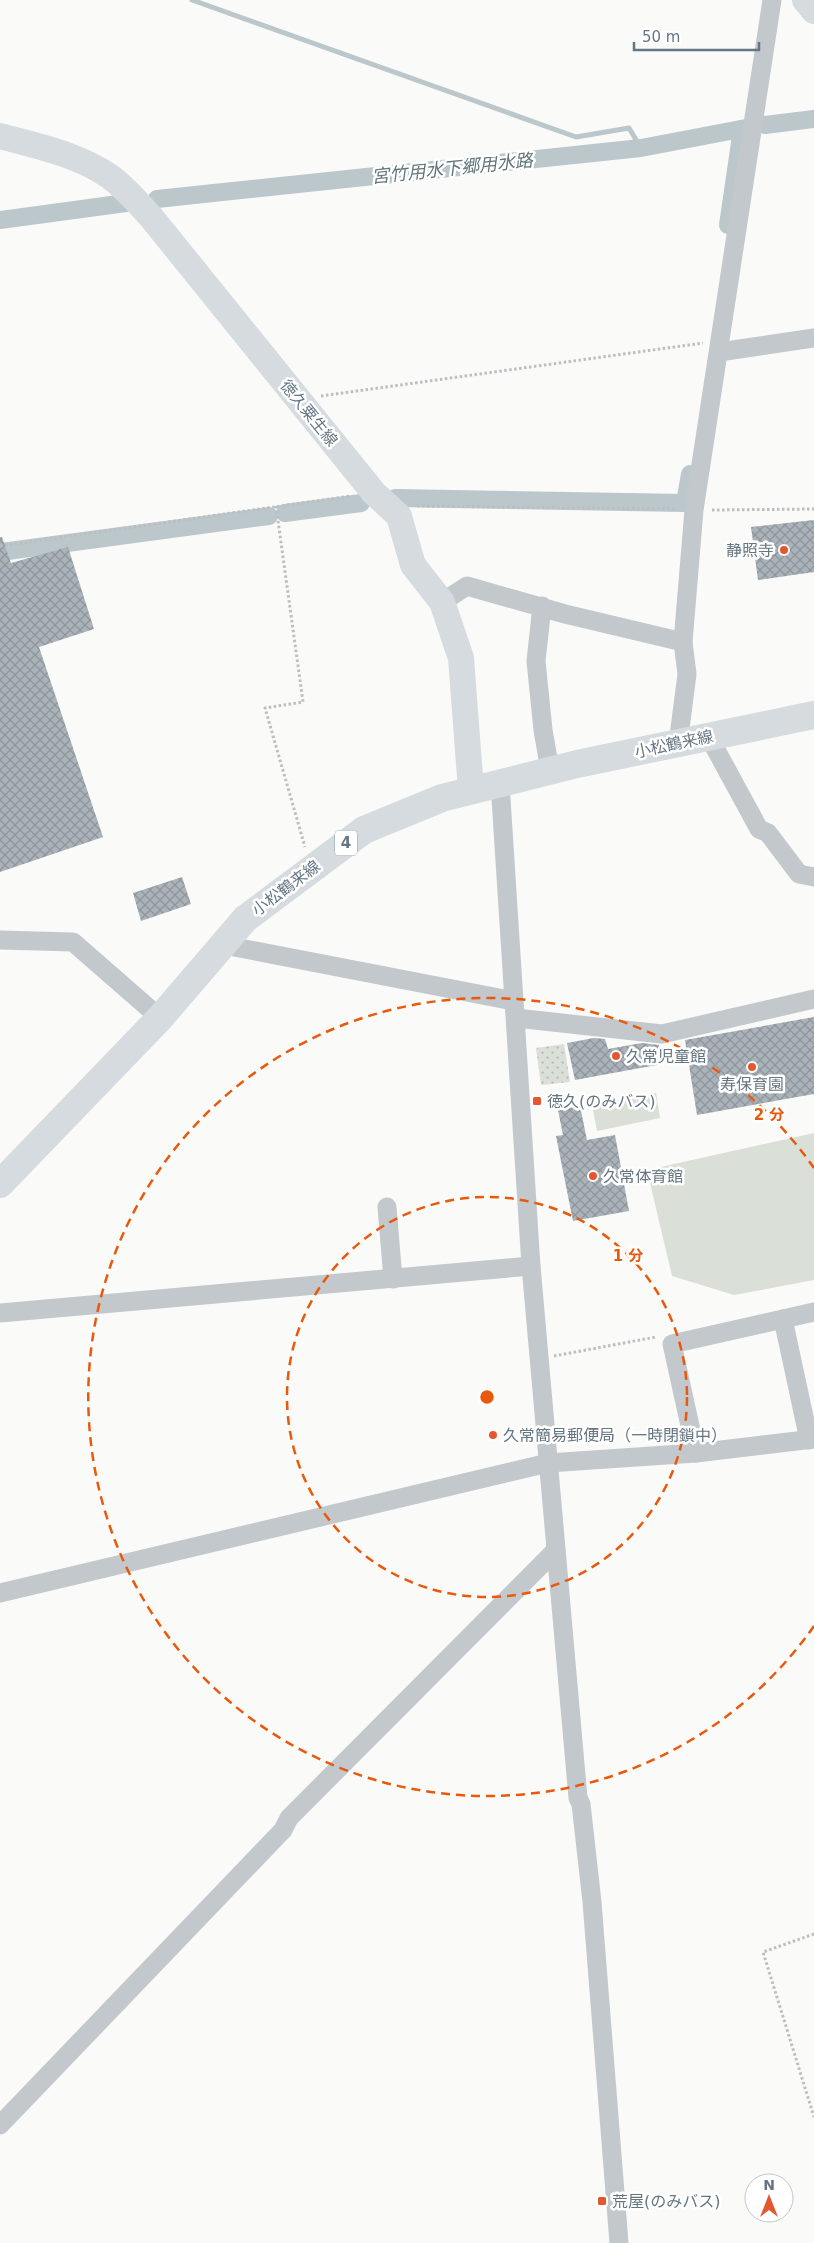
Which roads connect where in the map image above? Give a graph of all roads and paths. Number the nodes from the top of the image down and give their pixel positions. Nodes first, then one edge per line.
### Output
1 (772, 0) edge
2 (805, 0) edge
3 (814, 11) edge
4 (0, 136) edge
5 (814, 338) edge
6 (720, 346) junction
7 (298, 400) junction
8 (381, 499) junction
9 (276, 506) junction
10 (814, 509) edge
11 (694, 510) junction
12 (0, 546) edge
13 (442, 602) junction
14 (542, 606) junction
15 (683, 642) junction
16 (814, 715) edge
17 (709, 737) junction
18 (678, 744) junction
19 (550, 770) junction
20 (500, 783) junction
21 (471, 790) junction
22 (311, 870) junction
23 (814, 877) edge
24 (0, 940) edge
25 (224, 945) junction
26 (814, 999) edge
27 (515, 1009) junction
28 (160, 1018) junction
29 (0, 1184) edge
30 (387, 1206) dead end
31 (531, 1266) junction
32 (393, 1279) junction
33 (814, 1312) edge
34 (0, 1313) edge
35 (783, 1319) junction
36 (672, 1344) junction
37 (539, 1359) junction
38 (811, 1440) edge
39 (696, 1453) junction
40 (548, 1463) junction
41 (556, 1550) junction
42 (0, 1593) edge
43 (814, 1934) edge
44 (814, 2117) edge
45 (0, 2125) edge
46 (619, 2243) edge

1 - 6 street
2 - 3 main road
4 - 7 main road, 徳久粟生線
5 - 6 street
6 - 7 path
6 - 11 street
7 - 8 main road, 徳久粟生線
8 - 9 path
8 - 11 path
8 - 13 main road, 徳久粟生線
9 - 12 path
9 - 22 path
10 - 11 path
11 - 15 street
13 - 14 street
13 - 21 main road, 徳久粟生線
14 - 15 street
14 - 19 street
15 - 18 street
16 - 17 main road, 小松鶴来線 / 4
17 - 18 main road, 小松鶴来線 / 4
17 - 23 street
18 - 19 main road, 小松鶴来線 / 4
19 - 20 main road, 小松鶴来線 / 4
20 - 21 main road, 小松鶴来線 / 4
20 - 27 street
21 - 22 main road, 小松鶴来線 / 4
22 - 25 main road, 小松鶴来線 / 4
24 - 28 street
25 - 27 street
25 - 28 main road, 小松鶴来線 / 4
26 - 27 street
27 - 31 street
28 - 29 main road, 小松鶴来線 / 4
30 - 32 street
31 - 32 street
31 - 37 street
32 - 34 street
33 - 35 street
35 - 36 street
35 - 38 street
36 - 37 path
36 - 39 street
37 - 40 street
38 - 39 street
39 - 40 street
40 - 41 street
40 - 42 street
41 - 45 street
41 - 46 street
43 - 44 path

